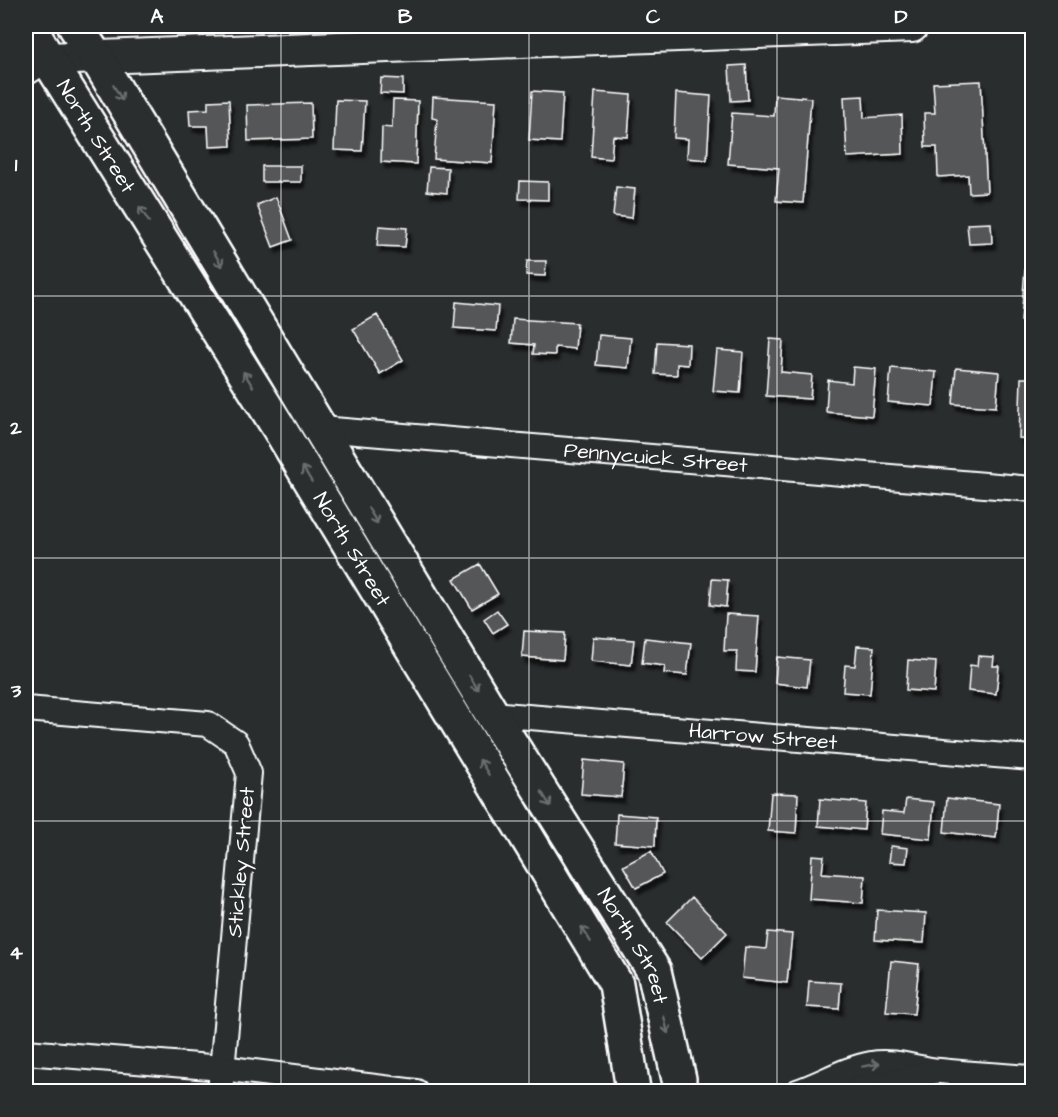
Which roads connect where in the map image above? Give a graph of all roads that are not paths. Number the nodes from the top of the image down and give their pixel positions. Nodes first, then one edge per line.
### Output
1 (29, 26) edge
2 (75, 26) edge
3 (912, 26) edge
4 (96, 57) junction
5 (37, 66) edge
6 (279, 428) junction
7 (321, 429) junction
8 (1032, 489) edge
9 (26, 708) edge
10 (492, 714) junction
11 (1032, 758) edge
12 (26, 1052) edge
13 (937, 1071) junction
14 (1032, 1078) edge
15 (221, 1080) edge
16 (685, 1085) edge
17 (887, 1088) edge
18 (632, 1090) edge
19 (416, 1092) edge
20 (797, 1092) edge
21 (854, 1092) edge

1 - 5 main road, North Street
2 - 4 main road, North Street
3 - 4 street
4 - 5 street
4 -> 7 main road, North Street
6 -> 5 main road, North Street
6 - 7 street, Pennycuick Street
18 -> 6 main road, North Street
7 - 8 street, Pennycuick Street
7 -> 10 main road, North Street
9 - 15 street, Stickley Street
10 - 11 street, Harrow Street
10 -> 16 main road, North Street
12 - 15 street
13 - 14 street
13 - 17 street
20 -> 13 street
15 - 19 street
16 - 18 main road, North Street
17 - 21 street

